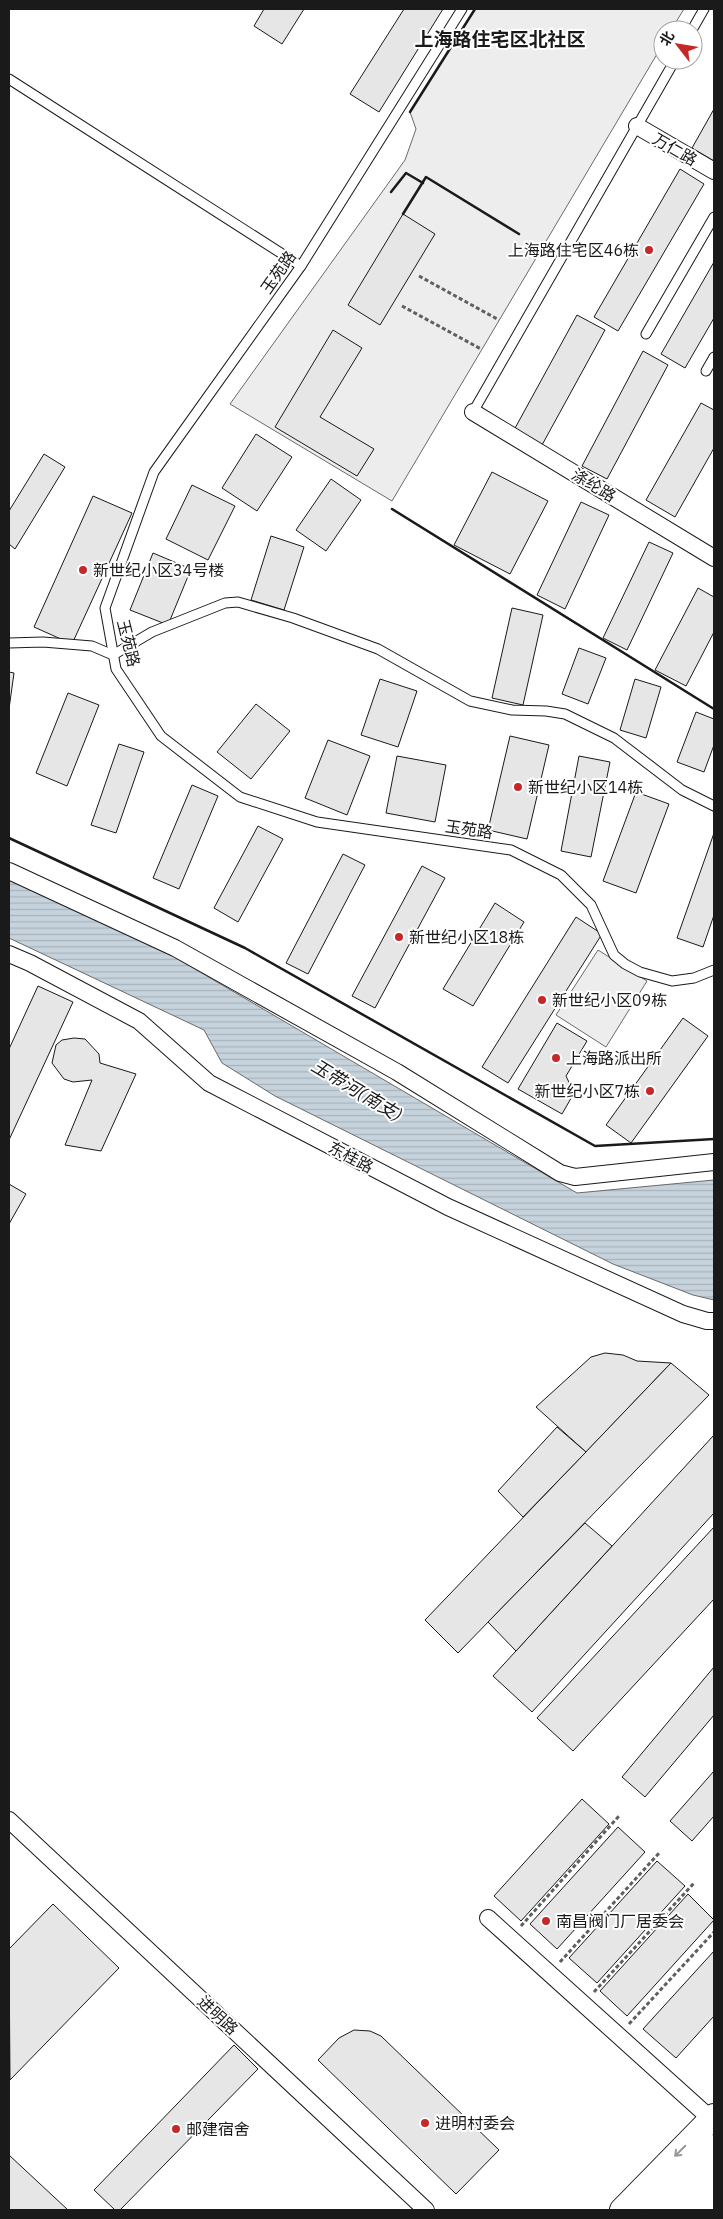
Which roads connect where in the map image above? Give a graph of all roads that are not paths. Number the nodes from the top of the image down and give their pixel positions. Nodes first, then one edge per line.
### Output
1 (462, 9) edge
2 (704, 9) edge
3 (698, 20) edge
4 (669, 70) edge
5 (9, 79) edge
6 (637, 126) junction
7 (714, 171) edge
8 (714, 217) edge
9 (301, 266) junction
10 (646, 334) dead end
11 (714, 357) edge
12 (706, 371) dead end
13 (473, 412) joint
14 (714, 558) edge
15 (9, 643) edge
16 (113, 655) junction
17 (714, 806) edge
18 (9, 870) edge
19 (9, 954) edge
20 (714, 970) edge
21 (714, 1162) edge
22 (714, 1321) edge
23 (9, 1820) edge
24 (488, 1918) dead end
25 (713, 2118) edge
26 (714, 2148) edge
27 (714, 2178) edge
28 (714, 2205) edge
29 (426, 2210) edge
30 (622, 2210) edge
31 (653, 2210) edge
32 (682, 2210) edge
33 (709, 2210) edge

1 - 9 lane, 玉苑路
2 - 3 lane
4 - 6 lane
5 - 9 lane
6 - 7 street, 万仁路
6 - 13 lane
8 - 10 lane
9 - 16 lane, 玉苑路
11 - 12 lane
13 - 14 street, 涤纶路
15 - 16 lane
16 - 17 lane
16 - 20 lane, 玉苑路
18 - 21 street
19 - 22 street, 东桂路
23 - 29 street, 进明路
24 - 25 street
25 -> 30 main road
26 - 31 main road
27 - 32 main road
28 - 33 main road

